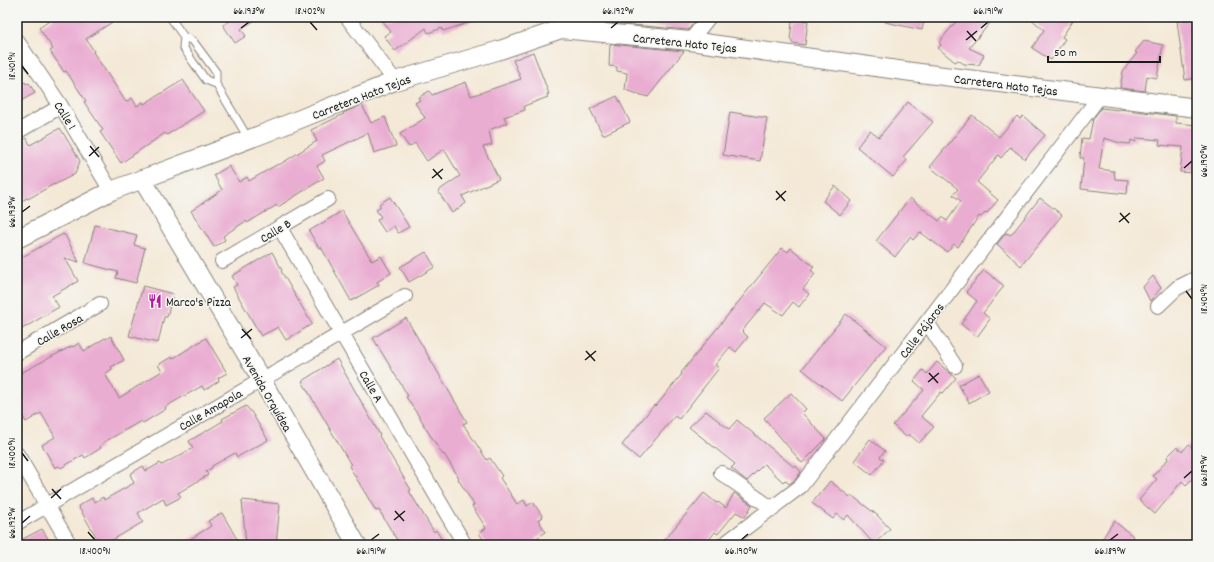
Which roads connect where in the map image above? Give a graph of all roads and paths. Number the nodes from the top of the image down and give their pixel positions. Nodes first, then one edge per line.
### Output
1 (170, 17) edge
2 (347, 17) edge
3 (709, 17) edge
4 (184, 37) junction
5 (690, 41) junction
6 (17, 42) edge
7 (395, 81) junction
8 (216, 84) junction
9 (1100, 96) junction
10 (61, 106) junction
11 (1197, 108) edge
12 (17, 132) edge
13 (249, 139) junction
14 (142, 179) junction
15 (112, 191) junction
16 (328, 198) dead end
17 (280, 228) junction
18 (17, 239) edge
19 (222, 261) dead end
20 (1197, 278) edge
21 (405, 296) dead end
22 (100, 304) dead end
23 (1158, 306) dead end
24 (927, 322) junction
25 (342, 333) junction
26 (17, 353) edge
27 (955, 366) dead end
28 (261, 379) junction
29 (17, 454) edge
30 (721, 473) dead end
31 (47, 505) junction
32 (773, 508) junction
33 (17, 523) edge
34 (70, 545) edge
35 (357, 545) edge
36 (465, 545) edge
37 (723, 545) edge

1 - 4 lane
2 - 7 street
3 - 5 street
4 - 8 lane
4 - 8 lane
5 - 7 street, Carretera Hato Tejas
5 - 9 street, Carretera Hato Tejas
6 - 10 street, Calle 1
7 - 13 street, Carretera Hato Tejas
8 - 13 lane
9 - 11 street, Carretera Hato Tejas
9 - 24 street, Calle Pájaros
10 - 12 street
10 - 15 street, Calle 1
13 - 14 street, Carretera Hato Tejas
14 - 15 street, Carretera Hato Tejas
14 - 28 street, Avenida Orquídea
15 - 18 street, Carretera Hato Tejas
16 - 17 street, Calle B
17 - 19 street, Calle B
17 - 25 street, Calle A
20 - 23 street
21 - 25 street, Calle Amapola
22 - 26 street, Calle Rosa
24 - 27 street
24 - 32 street, Calle Pájaros
25 - 28 street, Calle Amapola
25 - 36 street, Calle A
28 - 31 street, Calle Amapola
28 - 35 street, Avenida Orquídea
29 - 31 street
30 - 32 street
31 - 33 street, Calle Amapola
31 - 34 street
32 - 37 street, Calle Pájaros

